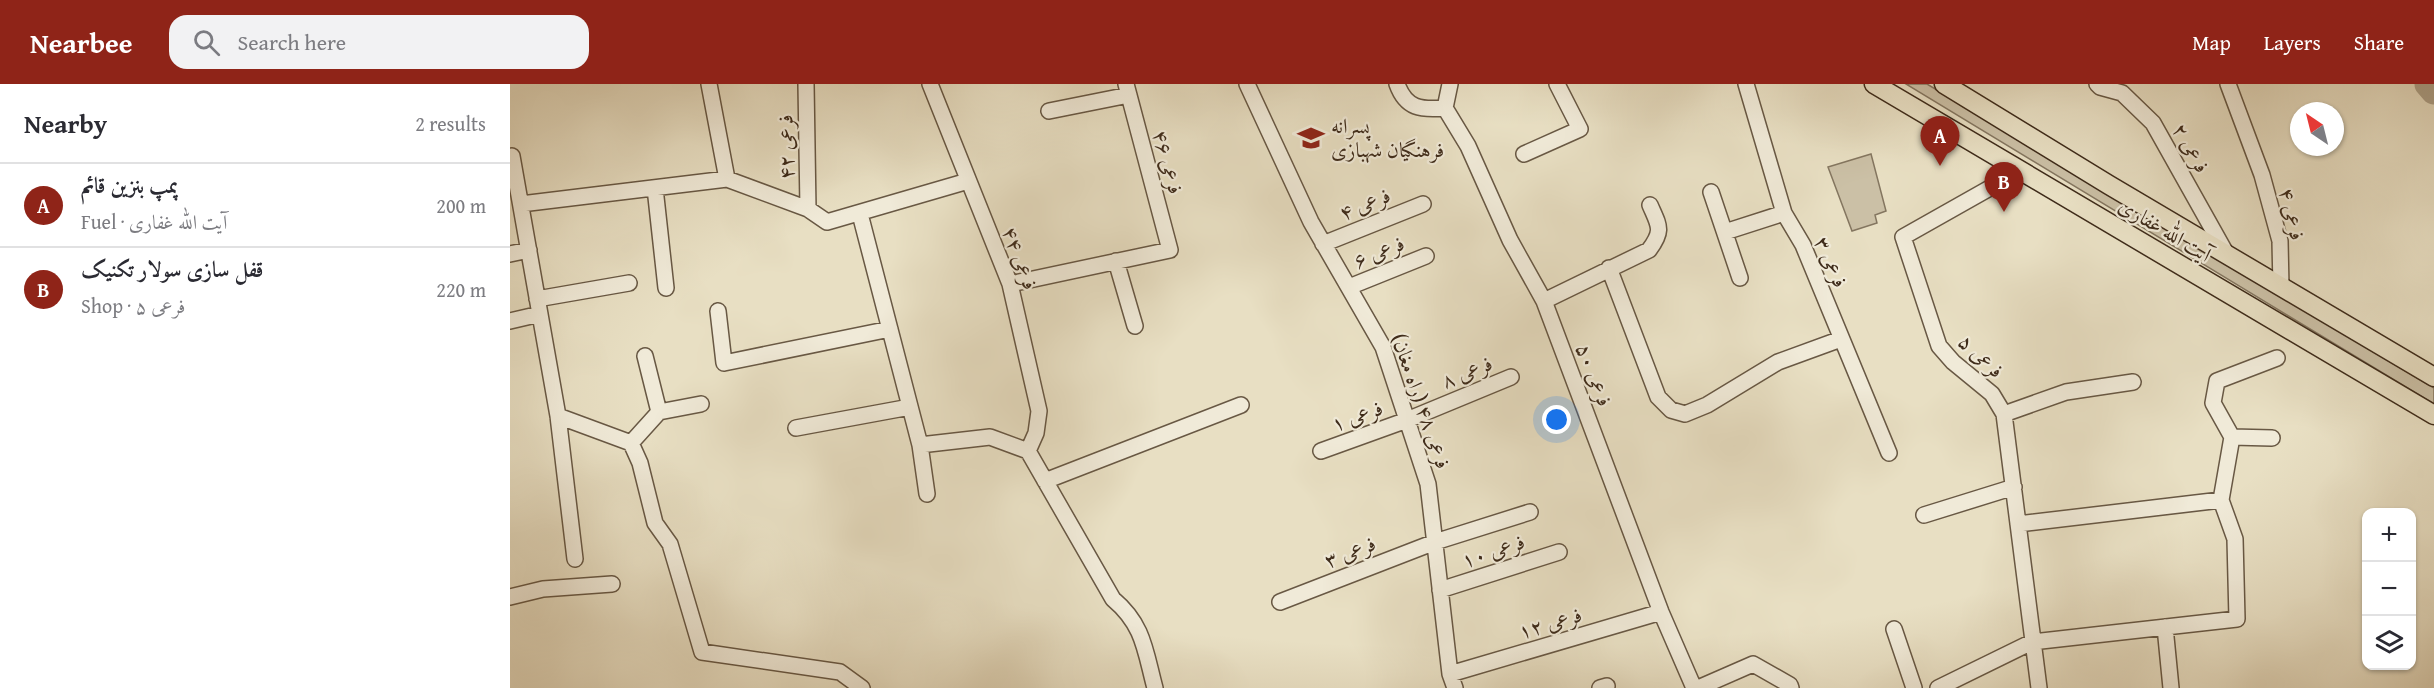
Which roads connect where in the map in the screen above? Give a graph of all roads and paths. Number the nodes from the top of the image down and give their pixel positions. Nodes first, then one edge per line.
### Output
1 (709, 84) edge
2 (806, 84) edge
3 (1247, 84) edge
4 (1397, 84) edge
5 (1450, 84) edge
6 (1557, 84) edge
7 (1746, 84) edge
8 (1874, 84) edge
9 (1944, 84) edge
10 (2097, 84) edge
11 (2228, 84) edge
12 (934, 85) edge
13 (1127, 89) edge
14 (1445, 108) junction
15 (1049, 111) dead end
16 (1524, 154) dead end
17 (511, 156) edge
18 (2020, 171) junction
19 (727, 179) junction
20 (968, 181) junction
21 (655, 188) junction
22 (1711, 192) dead end
23 (521, 204) junction
24 (1423, 204) dead end
25 (1650, 205) dead end
26 (808, 209) junction
27 (1784, 213) junction
28 (860, 214) junction
29 (1725, 232) junction
30 (1323, 244) junction
31 (529, 250) junction
32 (510, 254) edge
33 (2227, 255) junction
34 (1426, 256) dead end
35 (1116, 261) junction
36 (1609, 268) junction
37 (1740, 278) dead end
38 (629, 283) dead end
39 (1010, 284) junction
40 (1349, 287) junction
41 (2281, 287) junction
42 (666, 288) dead end
43 (1544, 302) junction
44 (539, 306) junction
45 (718, 311) dead end
46 (510, 321) edge
47 (1135, 326) dead end
48 (890, 329) junction
49 (1841, 339) junction
50 (645, 356) dead end
51 (2277, 358) dead end
52 (1510, 377) dead end
53 (2434, 377) edge
54 (2133, 382) dead end
55 (701, 404) dead end
56 (1241, 405) dead end
57 (910, 407) junction
58 (659, 412) junction
59 (2004, 414) junction
60 (2434, 415) edge
61 (558, 416) junction
62 (1407, 420) junction
63 (796, 429) dead end
64 (2232, 437) junction
65 (2272, 438) dead end
66 (631, 443) junction
67 (920, 446) junction
68 (1321, 451) dead end
69 (1028, 452) junction
70 (1888, 453) dead end
71 (1045, 481) junction
72 (2014, 487) junction
73 (927, 494) dead end
74 (2221, 500) junction
75 (1530, 512) dead end
76 (1924, 515) dead end
77 (2018, 524) junction
78 (1435, 542) junction
79 (1559, 552) dead end
80 (575, 559) dead end
81 (612, 584) dead end
82 (1440, 590) junction
83 (510, 597) edge
84 (1280, 602) dead end
85 (1661, 612) junction
86 (2165, 627) junction
87 (1893, 629) dead end
88 (2032, 642) junction
89 (1452, 681) edge
90 (862, 688) edge
91 (1155, 688) edge
92 (1696, 688) edge
93 (1791, 688) edge
94 (1914, 688) edge
95 (1938, 688) edge
96 (2039, 688) edge
97 (2171, 688) edge

1 - 19 street
2 - 26 street, فرعی ۴۲
3 - 30 street, فرعی ۴۸ (راه مغان)
4 - 14 street
5 - 14 street
6 - 16 street
7 - 27 street, فرعی ۳
8 - 18 main road, آیت الله غفاری
9 - 33 main road, آیت الله غفاری
10 - 33 street, فرعی ۲
11 - 41 street, فرعی ۴
12 - 20 street, فرعی ۴۴
13 - 15 street
13 - 35 street, فرعی ۴۶
14 - 43 street, فرعی ۵۰
17 - 23 street
18 - 59 street, فرعی ۵
18 - 60 main road, آیت الله غفاری
19 - 21 street
19 - 26 street
20 - 28 street
20 - 39 street, فرعی ۴۴
21 - 23 street
21 - 42 street
22 - 29 street
23 - 31 street
24 - 30 street, فرعی ۴
25 - 36 street
26 - 28 street
27 - 29 street
27 - 49 street, فرعی ۳
28 - 48 street
29 - 37 street
30 - 40 street, فرعی ۴۸ (راه مغان)
31 - 32 street
31 - 44 street
33 - 41 main road, آیت الله غفاری
34 - 40 street, فرعی ۶
35 - 39 street
35 - 47 street
36 - 43 street
36 - 49 street
38 - 44 street
39 - 69 street, فرعی ۴۴
40 - 62 street, فرعی ۴۸ (راه مغان)
41 - 53 main road, آیت الله غفاری
43 - 85 street, فرعی ۵۰
44 - 46 street
44 - 61 street
45 - 48 street
48 - 57 street
49 - 70 street, فرعی ۳
50 - 58 street
51 - 64 street
52 - 62 street, فرعی ۸
54 - 59 street
55 - 58 street
56 - 71 street
57 - 63 street
57 - 67 street
58 - 66 street
59 - 72 street, فرعی ۵
61 - 66 street
61 - 80 street
62 - 68 street, فرعی ۱
62 - 78 street, فرعی ۴۸ (راه مغان)
64 - 65 street
64 - 74 street
66 - 90 street
67 - 69 street
67 - 73 street
69 - 71 street
71 - 91 street
72 - 76 street
72 - 77 street, فرعی ۵
74 - 77 street
74 - 86 street
75 - 78 street, فرعی ۳
77 - 88 street, فرعی ۵
78 - 82 street, فرعی ۴۸ (راه مغان)
78 - 84 street, فرعی ۳
79 - 82 street, فرعی ۱۰
81 - 83 street
82 - 89 street, فرعی ۴۸ (راه مغان)
85 - 89 street, فرعی ۱۲
85 - 92 street, فرعی ۵۰
86 - 88 street
86 - 97 street
87 - 94 street
88 - 95 street
88 - 96 street, فرعی ۵
92 - 93 street

